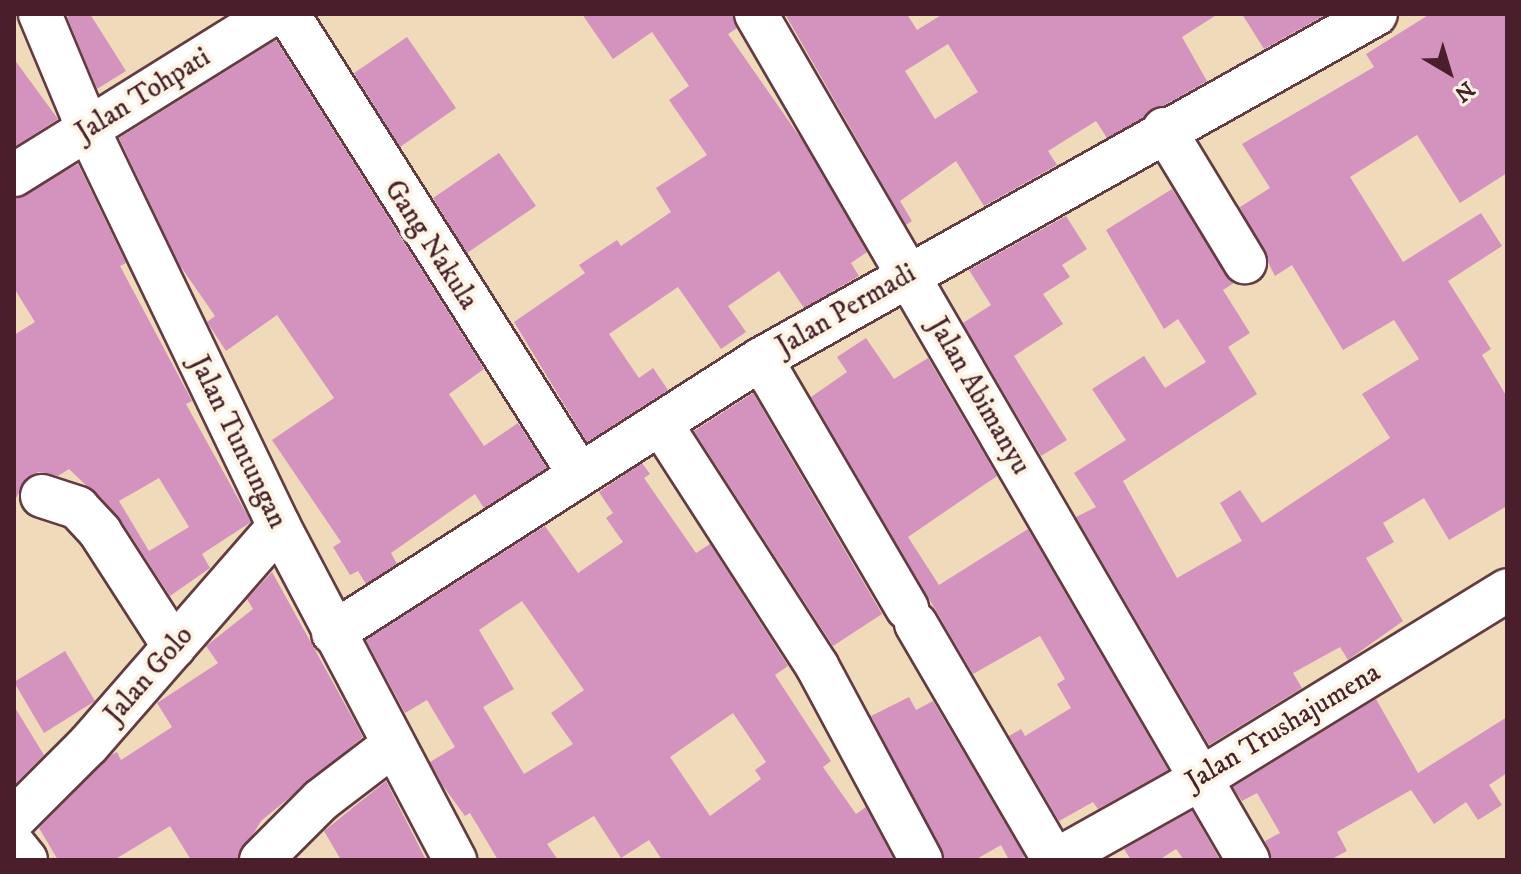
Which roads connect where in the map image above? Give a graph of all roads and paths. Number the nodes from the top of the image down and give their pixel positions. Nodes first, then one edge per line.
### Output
1 (40, 14) edge
2 (273, 14) edge
3 (288, 14) edge
4 (756, 14) edge
5 (1376, 14) edge
6 (1322, 28) edge
7 (88, 129) junction
8 (1164, 129) junction
9 (14, 175) edge
10 (1245, 262) dead end
11 (908, 274) junction
12 (761, 359) junction
13 (661, 424) junction
14 (579, 474) junction
15 (42, 496) dead end
16 (279, 526) junction
17 (1507, 590) edge
18 (333, 633) junction
19 (174, 647) junction
20 (393, 745) junction
21 (1202, 778) junction
22 (14, 819) edge
23 (14, 845) edge
24 (26, 860) edge
25 (261, 860) edge
26 (455, 860) edge
27 (921, 860) edge
28 (1055, 860) edge
29 (1248, 860) edge

1 - 7 street, Jalan Tuntungan
2 - 7 street, Jalan Tohpati
3 - 14 street, Gang Nakula
4 - 11 street, Jalan Abimanyu
5 - 6 street, Jalan Permadi
6 - 8 street, Jalan Permadi
7 - 9 street, Jalan Tohpati
7 - 16 street, Jalan Tuntungan
8 - 10 street
8 - 11 street, Jalan Permadi
11 - 12 street, Jalan Permadi
11 - 21 street, Jalan Abimanyu
12 - 13 street, Jalan Permadi
12 - 28 street
13 - 14 street, Jalan Permadi
13 - 27 street
14 - 18 street, Jalan Permadi
15 - 19 street
16 - 18 street, Jalan Tuntungan
16 - 19 street, Jalan Golo
17 - 21 street, Jalan Trushajumena
18 - 20 street, Jalan Tuntungan
19 - 22 street, Jalan Golo
20 - 25 street
20 - 26 street, Jalan Tuntungan
21 - 28 street, Jalan Trushajumena
21 - 29 street, Jalan Abimanyu
23 - 24 street

